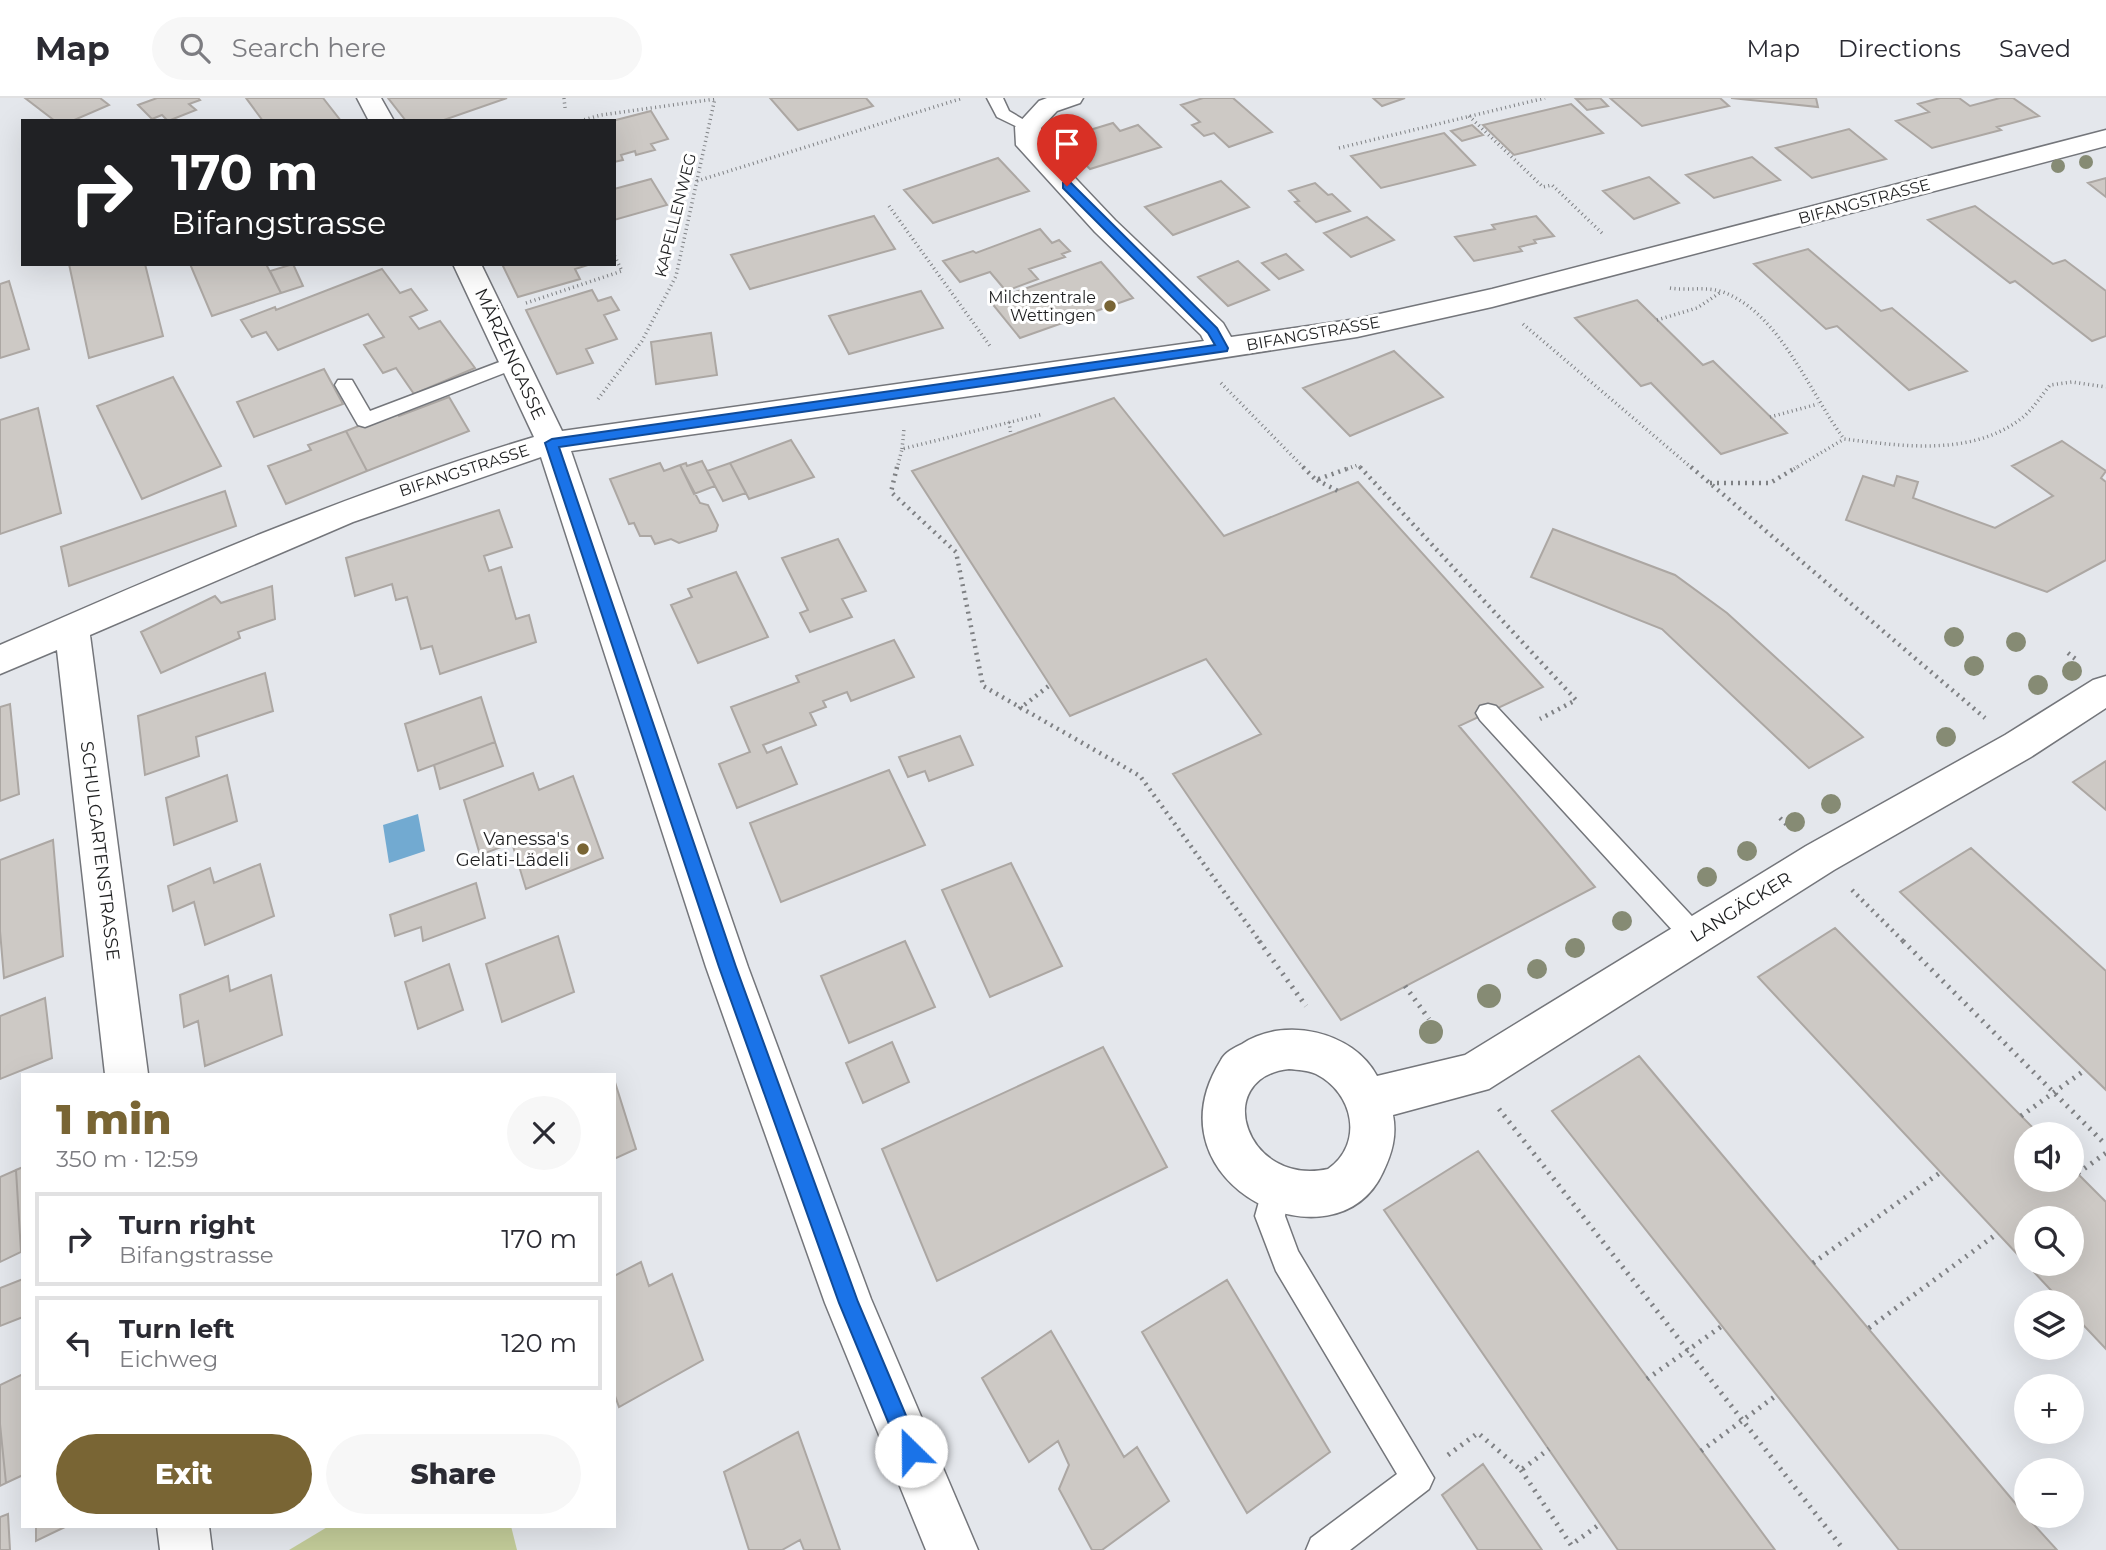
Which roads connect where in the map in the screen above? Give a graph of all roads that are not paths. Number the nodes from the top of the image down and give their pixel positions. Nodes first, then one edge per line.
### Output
1 (369, 98) edge
2 (995, 98) edge
3 (1071, 98) edge
4 (381, 119) edge
5 (1028, 127) junction
6 (2106, 138) edge
7 (468, 266) edge
8 (515, 362) junction
9 (1219, 363) junction
10 (345, 385) dead end
11 (552, 443) junction
12 (72, 628) junction
13 (0, 660) edge
14 (2106, 690) edge
15 (1488, 713) dead end
16 (1694, 936) junction
17 (127, 1073) edge
18 (1368, 1100) junction
19 (1275, 1190) junction
20 (183, 1528) edge
21 (186, 1550) edge
22 (952, 1550) edge
23 (1323, 1550) edge

1 - 4 street
2 - 5 lane
3 - 5 street
5 - 9 street
6 - 9 street, BIFANGSTRASSE
7 - 8 street, MÄRZENGASSE
8 - 10 lane
8 - 11 street, MÄRZENGASSE
9 - 11 street, BIFANGSTRASSE
11 - 12 street, BIFANGSTRASSE
11 - 22 street, MÄRZENGASSE
12 - 13 street, BIFANGSTRASSE
12 - 17 street, SCHULGARTENSTRASSE
14 - 16 street, LANGÄCKER
15 - 16 lane
16 - 18 street, LANGÄCKER
18 - 19 street
18 - 19 street
19 - 23 lane
20 - 21 street

